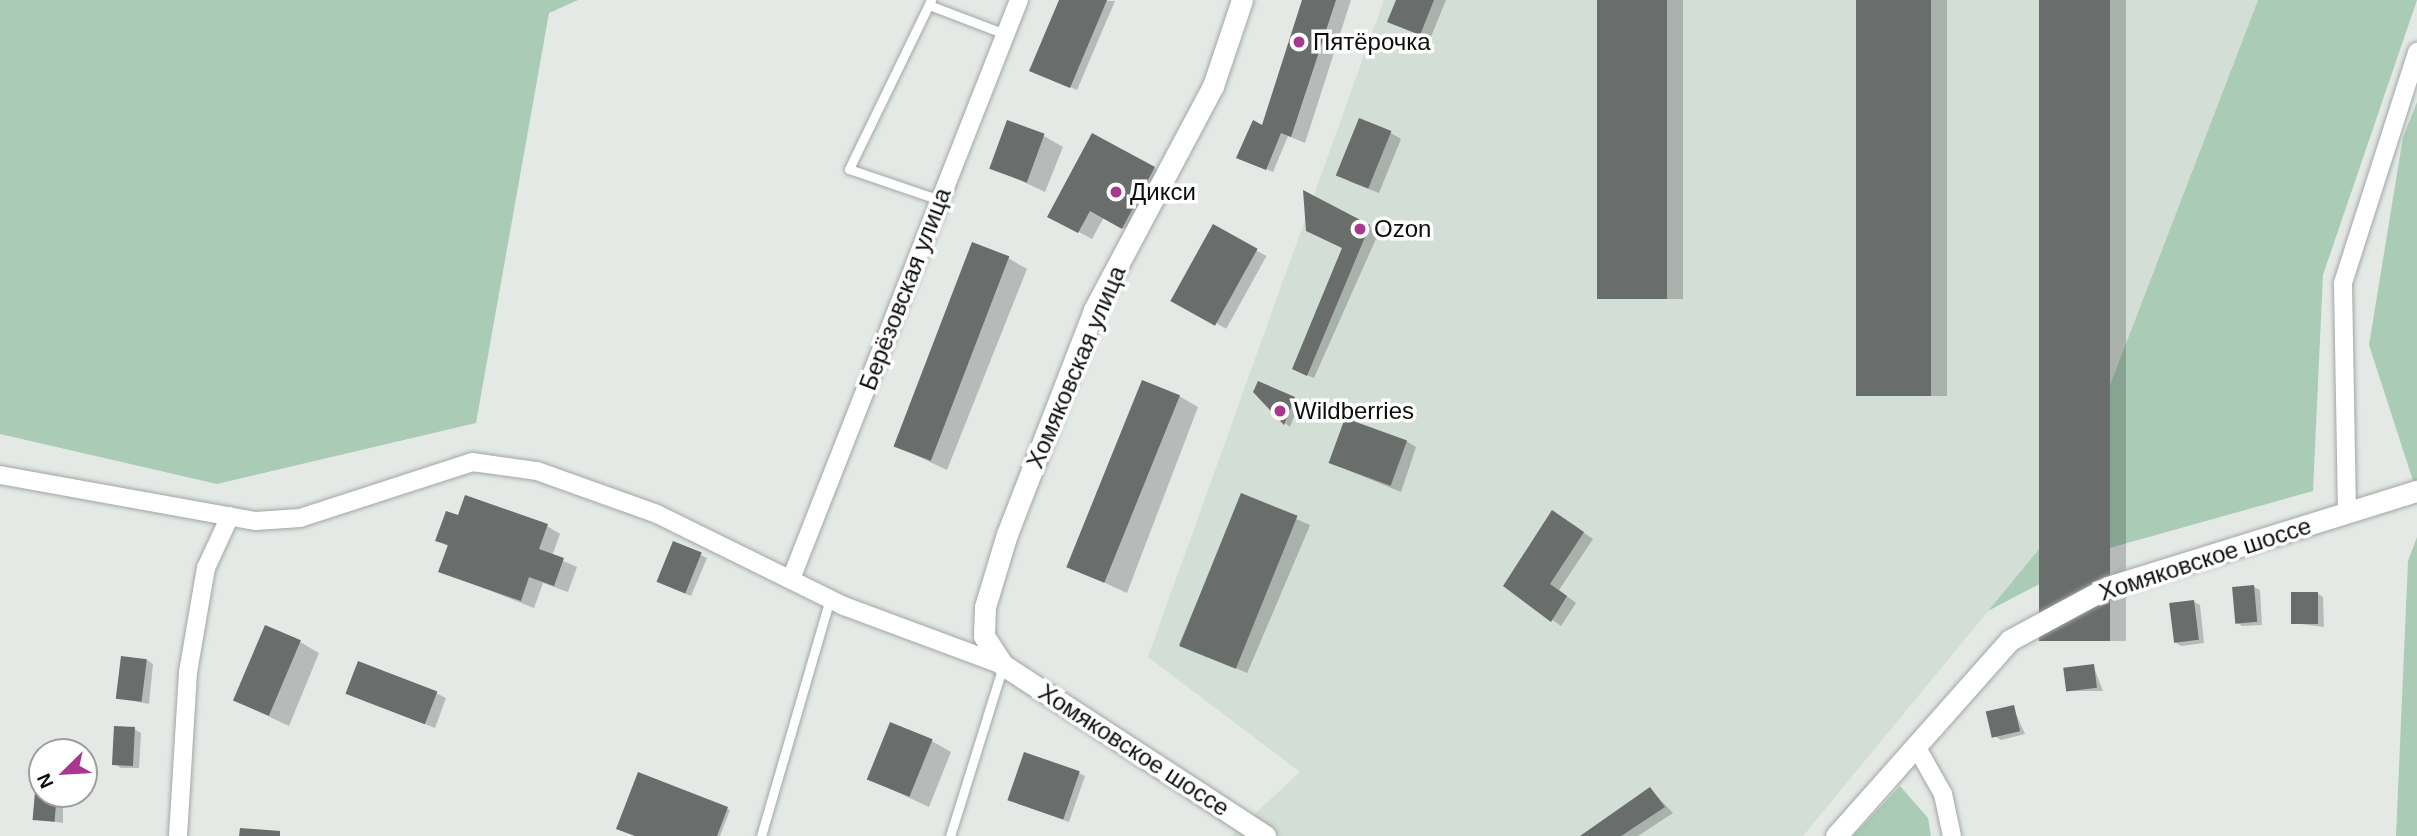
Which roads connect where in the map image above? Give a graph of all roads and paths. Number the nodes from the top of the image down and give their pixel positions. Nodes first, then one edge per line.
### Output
1 (1019, 0) edge
2 (1242, 0) edge
3 (930, 3) edge
4 (1005, 34) junction
5 (2417, 52) edge
6 (940, 200) junction
7 (0, 475) edge
8 (2417, 491) edge
9 (2347, 513) junction
10 (230, 516) junction
11 (791, 579) junction
12 (830, 598) junction
13 (1003, 665) junction
14 (1917, 748) junction
15 (178, 836) edge
16 (761, 836) edge
17 (950, 836) edge
18 (1265, 836) edge
19 (1836, 836) edge
20 (1952, 836) edge

1 - 4 street, Берёзовская улица
2 - 13 street, Хомяковская улица
3 - 4 lane
3 - 6 lane
4 - 6 street, Берёзовская улица
5 - 9 street
6 - 11 street, Берёзовская улица
7 - 10 street
8 - 9 street, Хомяковское шоссе
9 - 14 street, Хомяковское шоссе
10 - 11 street
10 - 15 street
11 - 12 street
12 - 13 street
12 - 16 lane
13 - 17 lane
13 - 18 street, Хомяковское шоссе
14 - 19 street, Хомяковское шоссе
14 - 20 street

